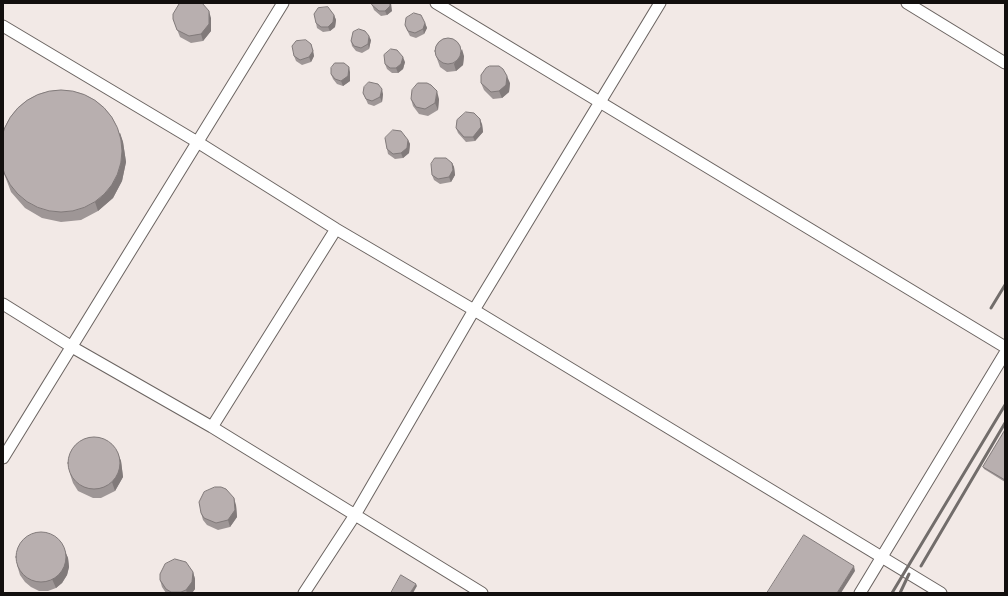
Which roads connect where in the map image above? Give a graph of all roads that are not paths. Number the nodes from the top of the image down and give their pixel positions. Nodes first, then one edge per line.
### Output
1 (283, 3) edge
2 (436, 3) edge
3 (660, 3) edge
4 (907, 3) edge
5 (3, 26) edge
6 (1005, 64) edge
7 (600, 103) junction
8 (199, 143) junction
9 (336, 229) junction
10 (3, 304) edge
11 (474, 310) junction
12 (72, 347) junction
13 (1005, 347) edge
14 (1005, 353) edge
15 (212, 427) junction
16 (3, 458) edge
17 (355, 515) junction
18 (882, 558) junction
19 (304, 593) edge
20 (482, 593) edge
21 (860, 593) edge
22 (941, 593) edge

1 - 8 lane
2 - 7 lane
3 - 7 lane
4 - 6 lane
5 - 8 lane
7 - 11 lane
7 - 13 lane
8 - 9 lane
8 - 12 lane
9 - 11 lane
9 - 15 lane
10 - 12 lane
11 - 17 lane
11 - 18 lane
12 - 15 lane
12 - 16 lane
14 - 18 lane
15 - 17 lane
17 - 19 lane
17 - 20 lane
18 - 21 lane
18 - 22 lane

